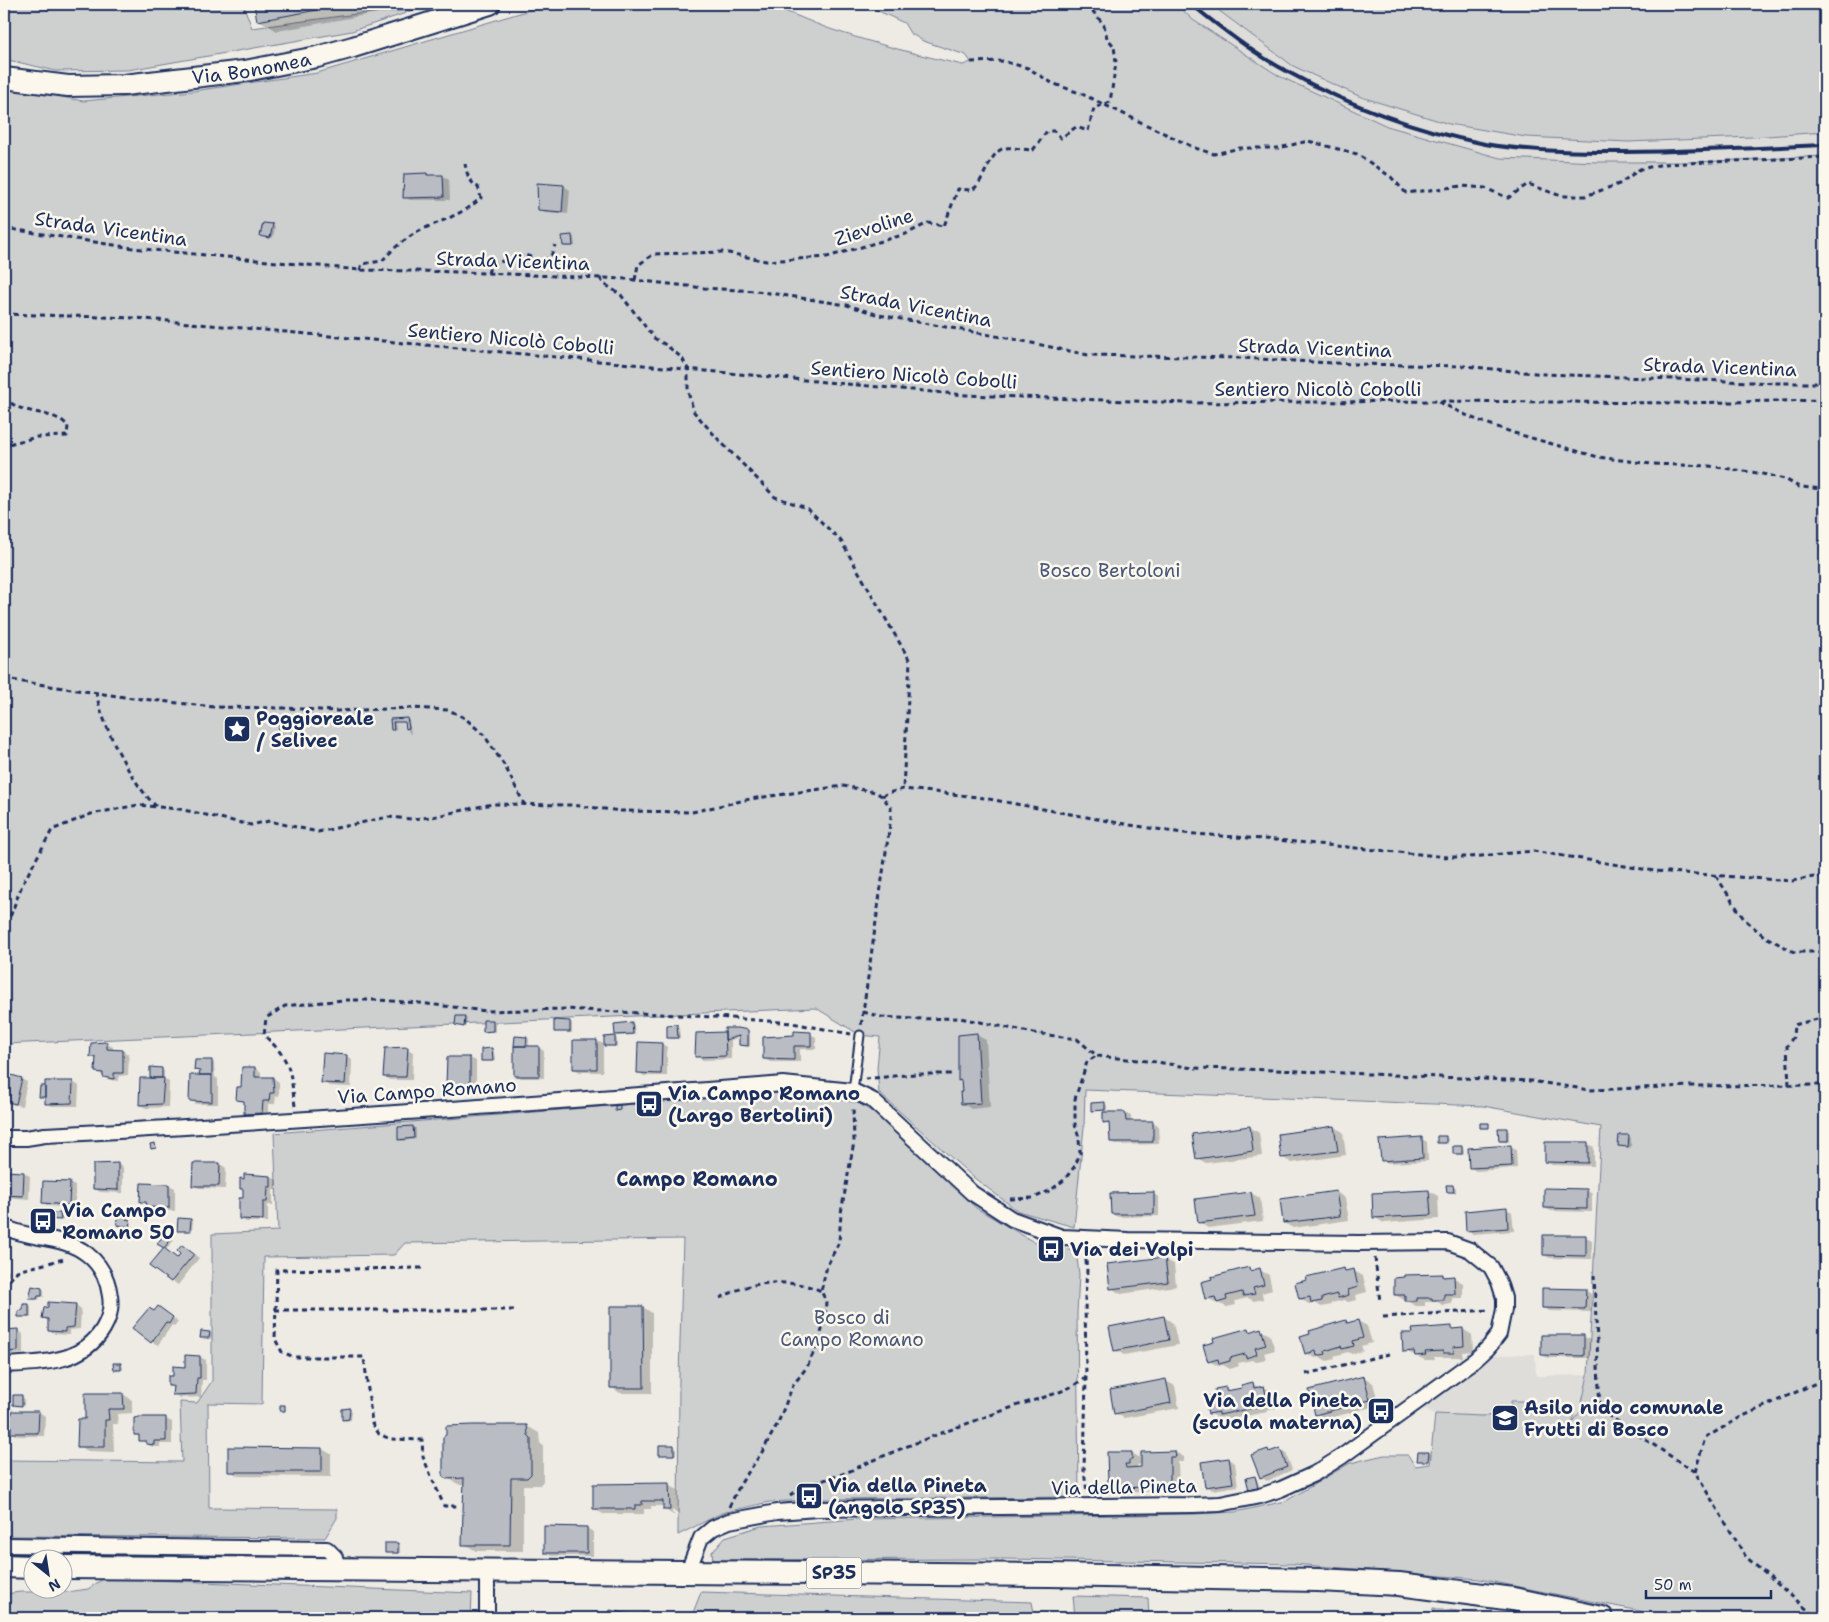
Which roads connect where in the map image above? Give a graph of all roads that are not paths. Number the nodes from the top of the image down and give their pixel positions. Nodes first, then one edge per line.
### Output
1 (490, 4) edge
2 (4, 78) edge
3 (860, 1035) road end
4 (854, 1086) junction
5 (4, 1138) edge
6 (4, 1227) edge
7 (4, 1365) edge
8 (4, 1545) edge
9 (4, 1566) edge
10 (22, 1566) edge
11 (72, 1567) edge
12 (338, 1569) junction
13 (488, 1570) junction
14 (688, 1571) junction
15 (487, 1618) edge
16 (1602, 1618) edge

1 - 2 street, Via Bonomea
3 - 4 lane
4 - 5 street, Via Campo Romano
4 - 14 street, Via della Pineta
6 - 7 street
8 - 12 street
9 - 10 main road
11 - 12 main road, SP35
12 - 13 main road, SP35
13 - 14 main road, SP35
13 - 15 street
14 - 16 main road, SP35

